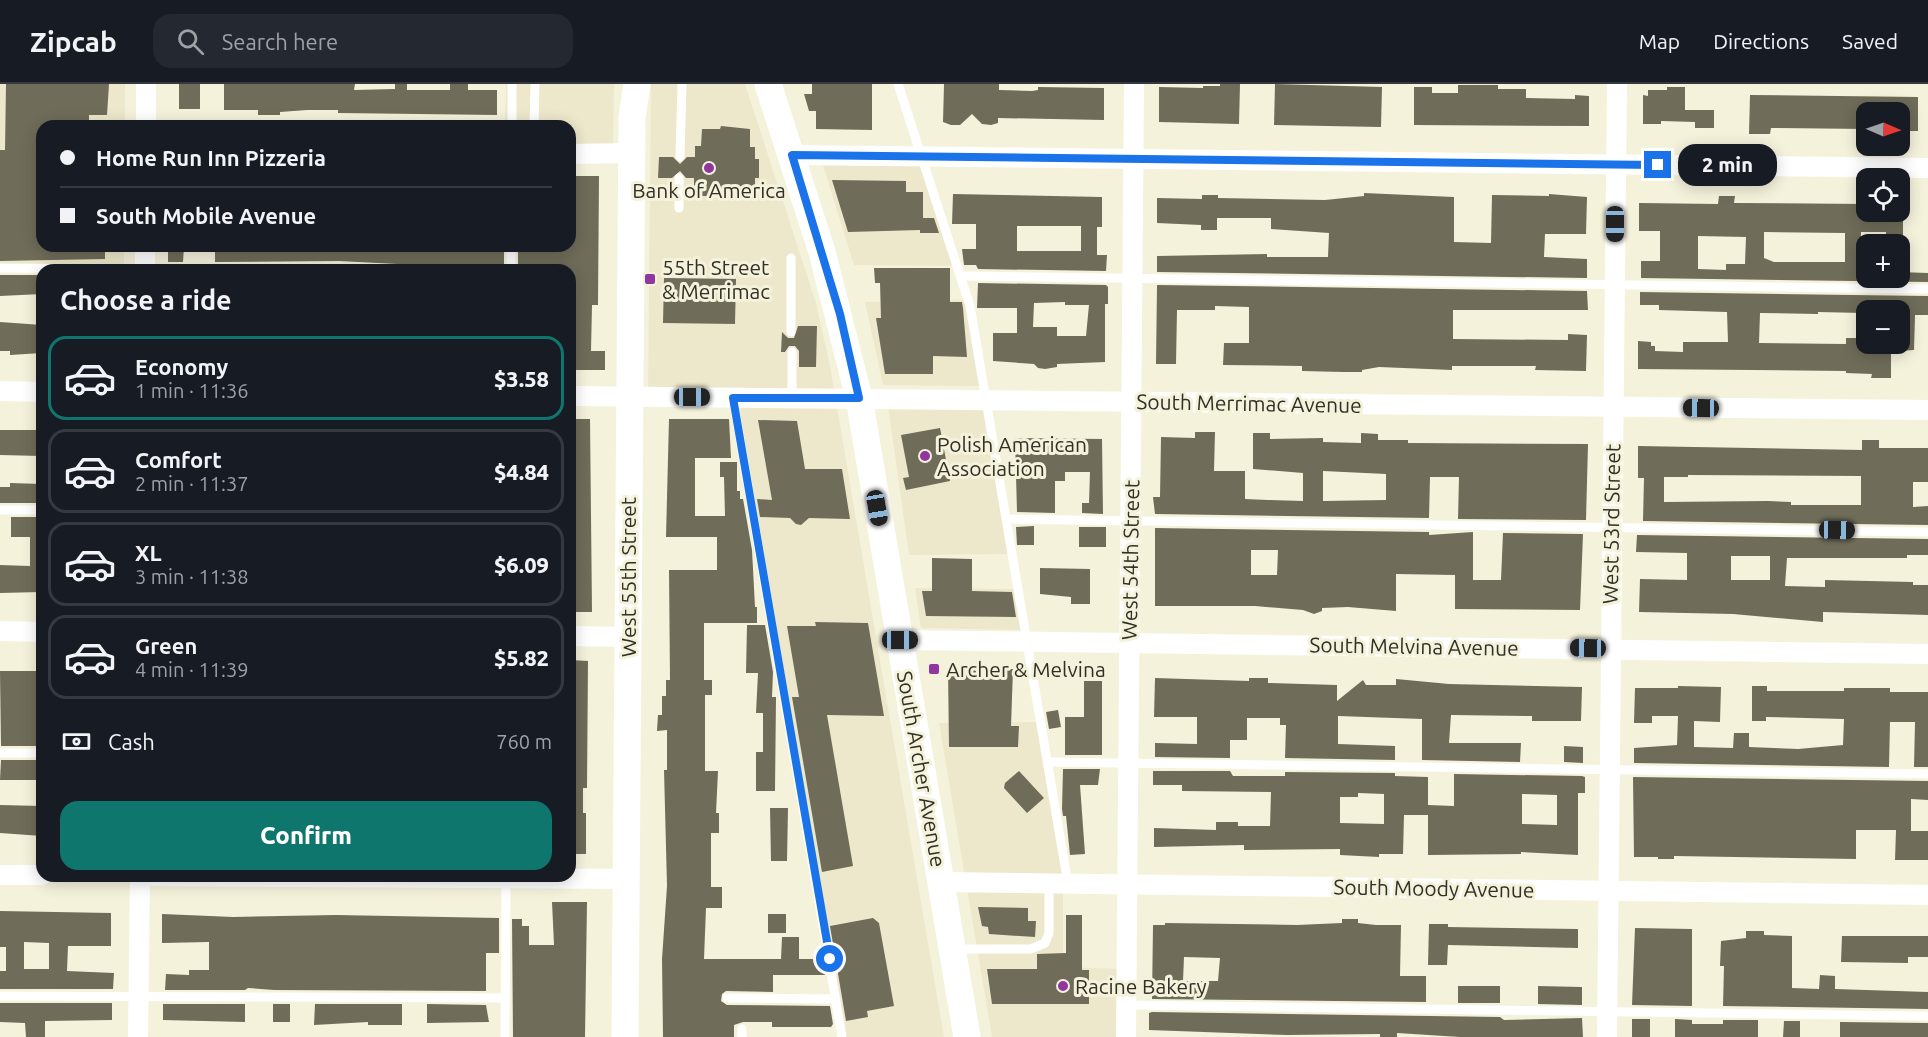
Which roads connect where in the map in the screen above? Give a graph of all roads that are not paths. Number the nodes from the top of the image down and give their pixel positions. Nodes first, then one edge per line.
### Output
1 (146, 84) edge
2 (512, 84) edge
3 (535, 84) edge
4 (624, 84) edge
5 (637, 84) edge
6 (682, 84) edge
7 (768, 84) edge
8 (898, 84) edge
9 (1134, 84) edge
10 (1617, 84) edge
11 (632, 117) junction
12 (146, 120) edge
13 (512, 120) edge
14 (534, 120) edge
15 (632, 153) junction
16 (576, 154) edge
17 (792, 155) junction
18 (680, 157) dead end
19 (921, 157) junction
20 (1134, 159) junction
21 (1616, 165) junction
22 (1928, 168) edge
23 (679, 178) dead end
24 (679, 208) dead end
25 (791, 258) dead end
26 (0, 268) edge
27 (36, 268) edge
28 (962, 276) junction
29 (1133, 278) junction
30 (1614, 284) junction
31 (1928, 289) edge
32 (791, 332) dead end
33 (792, 352) dead end
34 (0, 391) edge
35 (36, 392) edge
36 (576, 396) edge
37 (630, 396) junction
38 (733, 398) junction
39 (792, 398) junction
40 (859, 398) junction
41 (986, 400) junction
42 (1131, 401) junction
43 (1612, 407) junction
44 (1928, 410) edge
45 (0, 510) edge
46 (36, 510) edge
47 (1007, 519) junction
48 (1130, 520) junction
49 (1611, 526) junction
50 (1928, 532) edge
51 (0, 631) edge
52 (36, 632) edge
53 (576, 636) edge
54 (628, 637) junction
55 (900, 640) junction
56 (1027, 641) junction
57 (1129, 642) junction
58 (1610, 648) junction
59 (1928, 654) edge
60 (0, 753) edge
61 (36, 753) edge
62 (1048, 762) junction
63 (1128, 763) junction
64 (1609, 769) junction
65 (1928, 774) edge
66 (0, 875) edge
67 (36, 875) edge
68 (576, 878) edge
69 (626, 879) junction
70 (140, 882) edge
71 (506, 882) edge
72 (940, 882) junction
73 (1058, 884) junction
74 (1127, 885) junction
75 (1608, 890) junction
76 (1928, 895) edge
77 (952, 949) junction
78 (0, 996) edge
79 (139, 997) junction
80 (505, 998) junction
81 (727, 998) dead end
82 (836, 999) junction
83 (1126, 1005) junction
84 (1607, 1011) junction
85 (1928, 1016) edge
86 (138, 1037) edge
87 (505, 1037) edge
88 (625, 1037) edge
89 (842, 1037) edge
90 (967, 1037) edge
91 (1126, 1037) edge
92 (1607, 1037) edge

1 - 12 street
2 - 13 lane
3 - 14 lane
4 - 11 main road, West 55th Street
5 - 11 main road, West 55th Street
6 - 18 lane
7 - 17 main road, South Archer Avenue
8 - 19 lane
9 - 20 street, West 54th Street
10 - 21 street, West 53rd Street
11 - 15 main road, West 55th Street
15 - 16 street
15 - 37 main road, West 55th Street
17 - 19 street
17 - 40 main road, South Archer Avenue
19 - 20 street
19 - 28 lane
20 - 21 street
20 - 29 street, West 54th Street
21 - 22 street
21 - 30 street, West 53rd Street
23 - 24 lane
25 - 32 lane
26 - 27 lane
28 - 29 lane
28 - 41 lane
29 - 30 lane
29 - 42 street, West 54th Street
30 - 31 lane
30 - 43 street, West 53rd Street
33 - 39 lane
34 - 35 street
36 - 37 street, South Merrimac Avenue
37 - 38 street, South Merrimac Avenue
37 - 54 main road, West 55th Street
38 - 39 street, South Merrimac Avenue
38 - 82 lane
39 - 40 street, South Merrimac Avenue
40 - 41 street, South Merrimac Avenue
40 - 55 main road, South Archer Avenue
41 - 42 street, South Merrimac Avenue
41 - 47 lane
42 - 43 street, South Merrimac Avenue
42 - 48 street, West 54th Street
43 - 44 street, South Merrimac Avenue
43 - 49 street, West 53rd Street
45 - 46 lane
47 - 48 lane
47 - 56 lane
48 - 49 lane
48 - 57 street, West 54th Street
49 - 50 lane
49 - 58 street, West 53rd Street
51 - 52 street
53 - 54 street
54 - 69 main road, West 55th Street
55 - 56 street, South Melvina Avenue
55 - 72 main road, South Archer Avenue
56 - 57 street, South Melvina Avenue
56 - 62 lane
57 - 58 street, South Melvina Avenue
57 - 63 street, West 54th Street
58 - 59 street, South Melvina Avenue
58 - 64 street, West 53rd Street
60 - 61 lane
62 - 63 lane
62 - 73 lane
63 - 64 lane
63 - 74 street, West 54th Street
64 - 65 lane
64 - 75 street, West 53rd Street
66 - 67 street
68 - 69 street
69 - 88 main road, West 55th Street
70 - 79 street
71 - 80 lane
72 - 73 street, South Moody Avenue
72 - 77 main road, South Archer Avenue
73 - 74 street, South Moody Avenue
73 - 77 lane
74 - 75 street, South Moody Avenue
74 - 83 street, West 54th Street
75 - 76 street, South Moody Avenue
75 - 84 street, West 53rd Street
77 - 90 main road, South Archer Avenue
78 - 79 lane
79 - 80 lane
79 - 86 street
80 - 87 lane
81 - 82 lane
82 - 89 lane
83 - 84 lane
83 - 91 street, West 54th Street
84 - 85 lane
84 - 92 street, West 53rd Street

